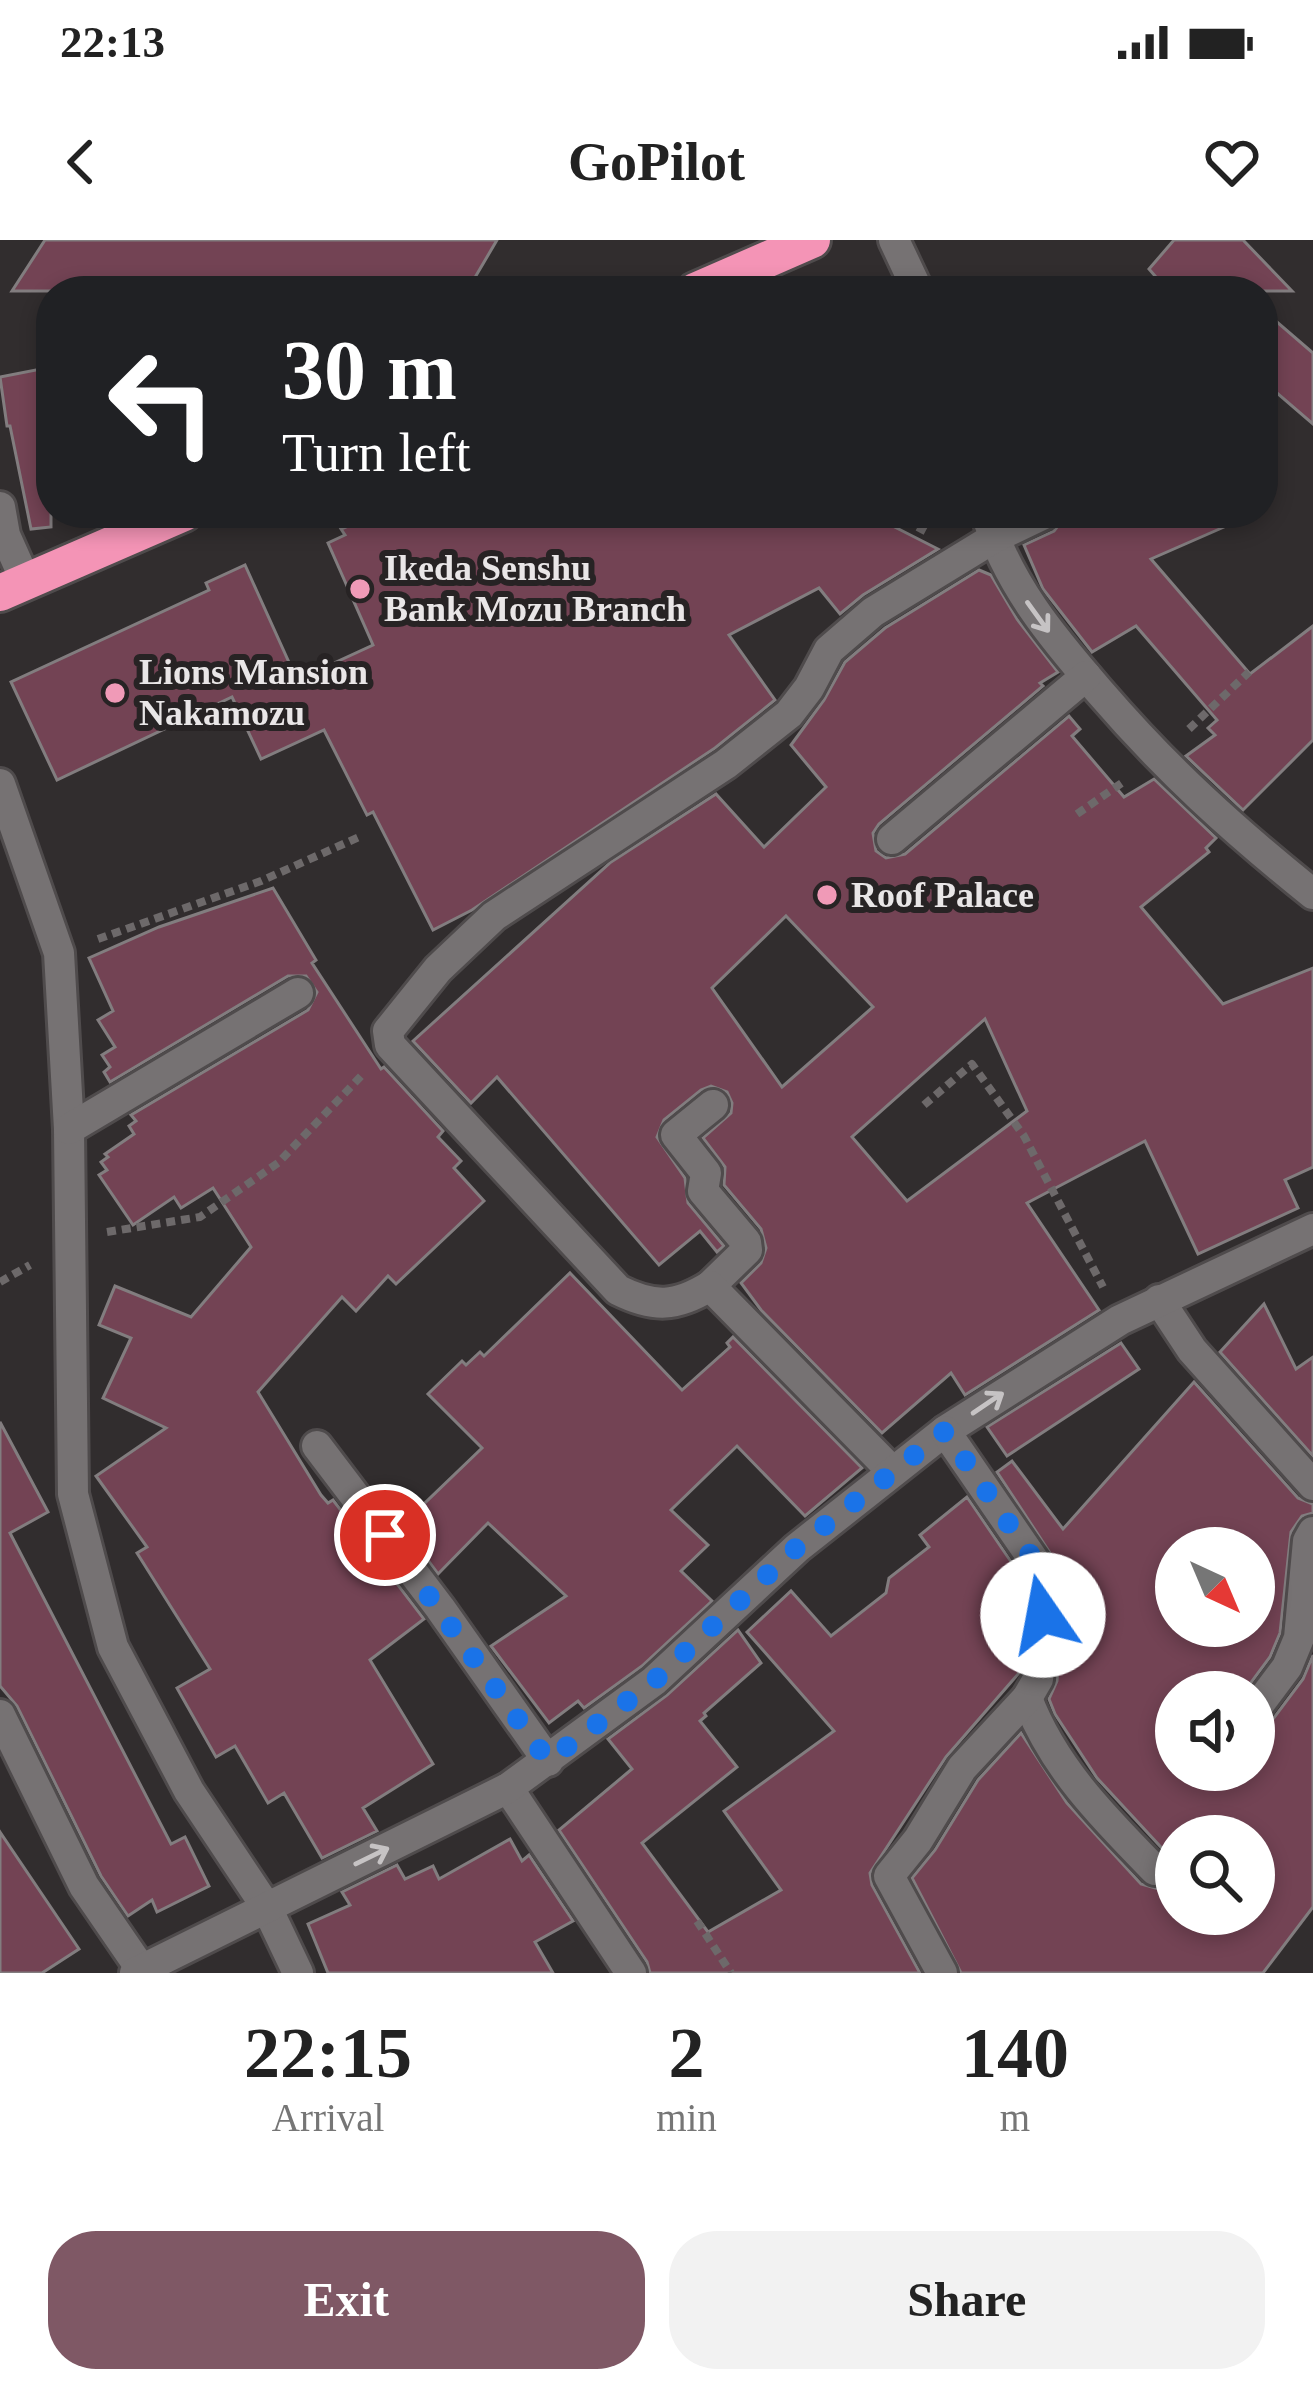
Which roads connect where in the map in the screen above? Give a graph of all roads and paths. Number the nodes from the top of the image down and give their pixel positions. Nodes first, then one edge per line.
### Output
1 (812, 240) edge
2 (894, 240) edge
3 (729, 276) edge
4 (911, 276) edge
5 (0, 507) edge
6 (150, 528) edge
7 (987, 528) edge
8 (991, 528) edge
9 (13, 588) edge
10 (1085, 676) junction
11 (0, 784) edge
12 (359, 837) dead end
13 (892, 839) dead end
14 (1313, 894) edge
15 (59, 953) junction
16 (298, 993) dead end
17 (391, 1045) junction
18 (713, 1105) dead end
19 (924, 1105) dead end
20 (69, 1129) junction
21 (1313, 1229) edge
22 (103, 1233) dead end
23 (710, 1286) junction
24 (1159, 1300) junction
25 (1120, 1320) junction
26 (945, 1431) junction
27 (316, 1446) dead end
28 (892, 1471) junction
29 (1313, 1486) edge
30 (1313, 1532) edge
31 (1275, 1683) edge
32 (1027, 1698) junction
33 (0, 1715) edge
34 (548, 1761) junction
35 (508, 1788) junction
36 (1155, 1870) dead end
37 (267, 1908) junction
38 (697, 1921) dead end
39 (138, 1971) edge
40 (298, 1973) edge
41 (631, 1973) edge
42 (731, 1973) edge
43 (942, 1973) edge

1 - 3 highway
2 - 4 street
5 - 9 street
6 - 9 highway
7 - 17 street
8 -> 10 street
10 - 13 street
10 - 14 street
11 - 15 street
12 - 15 path
15 - 20 street
16 - 20 street
17 - 22 path
17 - 23 street
18 - 23 street
19 - 25 path
20 - 37 street
21 - 24 street
23 - 28 street
24 - 25 street
24 - 29 street
26 -> 25 street
26 - 28 street
26 - 32 street
27 - 34 street
28 - 34 street
30 - 31 street
32 - 36 street
32 - 43 street
33 - 39 street
34 - 35 street
37 -> 35 street
35 - 41 street
37 - 39 street
37 - 40 street
38 - 42 path

